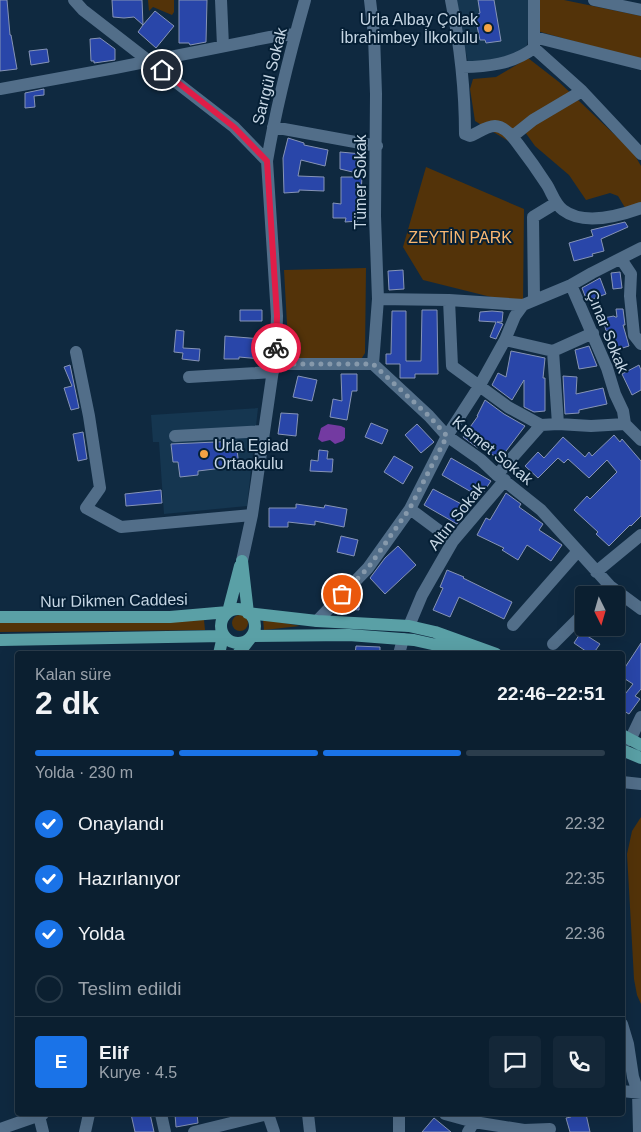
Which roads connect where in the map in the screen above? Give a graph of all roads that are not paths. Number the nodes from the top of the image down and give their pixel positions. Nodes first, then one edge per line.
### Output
1 (74, 0) edge
2 (221, 0) edge
3 (305, 0) edge
4 (370, 0) edge
5 (451, 0) edge
6 (534, 0) edge
7 (594, 0) edge
8 (641, 10) edge
9 (295, 34) junction
10 (534, 43) junction
11 (223, 46) junction
12 (149, 60) junction
13 (641, 64) edge
14 (462, 67) junction
15 (0, 89) edge
16 (582, 90) junction
17 (272, 127) junction
18 (513, 136) junction
19 (377, 146) junction
20 (641, 154) edge
21 (267, 161) junction
22 (556, 203) junction
23 (641, 208) edge
24 (641, 248) edge
25 (621, 259) junction
26 (571, 285) junction
27 (378, 299) junction
28 (449, 300) junction
29 (528, 302) junction
30 (593, 333) junction
31 (505, 340) junction
32 (641, 344) edge
33 (554, 350) junction
34 (76, 352) dead end
35 (373, 364) junction
36 (273, 368) junction
37 (189, 377) dead end
38 (480, 386) junction
39 (558, 424) junction
40 (625, 424) junction
41 (541, 425) junction
42 (264, 431) junction
43 (175, 436) dead end
44 (447, 436) junction
45 (641, 440) edge
46 (501, 477) junction
47 (410, 508) junction
48 (252, 515) junction
49 (641, 535) edge
50 (453, 541) junction
51 (578, 551) junction
52 (242, 561) junction
53 (596, 572) junction
54 (603, 586) edge
55 (625, 601) edge
56 (641, 609) edge
57 (228, 612) junction
58 (248, 613) junction
59 (0, 617) edge
60 (317, 621) junction
61 (575, 622) edge
62 (513, 625) dead end
63 (409, 626) junction
64 (223, 636) junction
65 (252, 636) junction
66 (403, 639) junction
67 (0, 640) edge
68 (553, 644) dead end
69 (220, 651) edge
70 (240, 651) edge
71 (401, 651) edge
72 (455, 651) edge
73 (488, 651) edge
74 (641, 717) edge
75 (629, 743) edge
76 (641, 758) edge
77 (625, 782) edge
78 (641, 784) edge
79 (625, 1034) edge
80 (625, 1091) edge
81 (639, 1093) edge
82 (19, 1116) edge
83 (38, 1116) edge
84 (41, 1116) edge
85 (89, 1116) edge
86 (161, 1116) edge
87 (260, 1116) edge
88 (269, 1116) edge
89 (308, 1116) edge
90 (399, 1116) edge
91 (449, 1116) edge
92 (471, 1127) edge
93 (0, 1129) edge
94 (550, 1129) dead end
95 (43, 1132) edge
96 (85, 1132) edge
97 (165, 1132) edge
98 (194, 1132) edge
99 (274, 1132) edge
100 (310, 1132) edge
101 (399, 1132) edge
102 (639, 1132) edge

1 - 12 street
2 - 11 street
3 - 9 street, Sarıgül Sokak
4 - 19 street, Tümer Sokak
5 - 14 street
6 - 10 street
7 - 8 street
9 - 11 street
9 - 17 street, Sarıgül Sokak
10 - 13 street
10 - 14 street
10 - 16 street
11 - 12 street
12 - 15 street
12 - 21 street
14 - 18 street
16 - 18 street
16 - 20 street
17 - 19 street
17 - 21 street, Sarıgül Sokak
18 - 22 street
19 - 27 street, Tümer Sokak
21 - 36 street, Sarıgül Sokak
22 - 23 street
22 - 29 street
24 - 25 street
25 - 26 street
25 - 32 street
26 - 29 street
26 - 30 street, Çınar Sokak
27 - 28 street
27 - 35 street, Tümer Sokak
28 - 29 street
28 - 38 street
29 - 31 street
30 - 33 street
30 - 40 street, Çınar Sokak
31 - 33 street
31 - 38 street
33 - 39 street
34 - 48 street
35 - 36 street
35 - 44 street, Kısmet Sokak
36 - 37 street
36 - 42 street, Sarıgül Sokak
38 - 41 street
38 - 44 street
39 - 40 street
39 - 41 street
40 - 45 street
41 - 46 street, Altın Sokak
42 - 43 street
42 - 48 street, Sarıgül Sokak
44 - 46 street, Kısmet Sokak
44 - 47 street
46 - 50 street, Altın Sokak
46 - 51 street, Kısmet Sokak
47 - 50 street
47 - 60 street
48 - 52 street, Sarıgül Sokak
49 - 53 street
50 - 63 street, Altın Sokak
51 - 53 street, Kısmet Sokak
51 - 62 street
52 - 57 main road
52 - 58 main road
53 - 54 street, Kısmet Sokak
55 - 56 street, Kısmet Sokak
57 - 58 main road
57 - 59 main road, Nur Dikmen Caddesi
57 - 64 main road
58 - 60 main road
58 - 65 main road
60 - 63 main road
61 - 68 street
63 - 73 main road
64 - 65 main road
64 - 67 main road
64 - 69 main road
65 - 66 main road
65 - 70 main road
66 - 71 street
66 - 72 main road
74 - 75 street
75 - 76 main road
77 - 78 street
79 - 81 street
80 - 81 street
81 - 102 street
82 - 93 street
83 - 93 street
84 - 95 street
85 - 96 street
86 - 97 street
87 - 98 street
88 - 99 street
89 - 100 street
90 - 101 street
91 - 92 street
92 - 94 street

